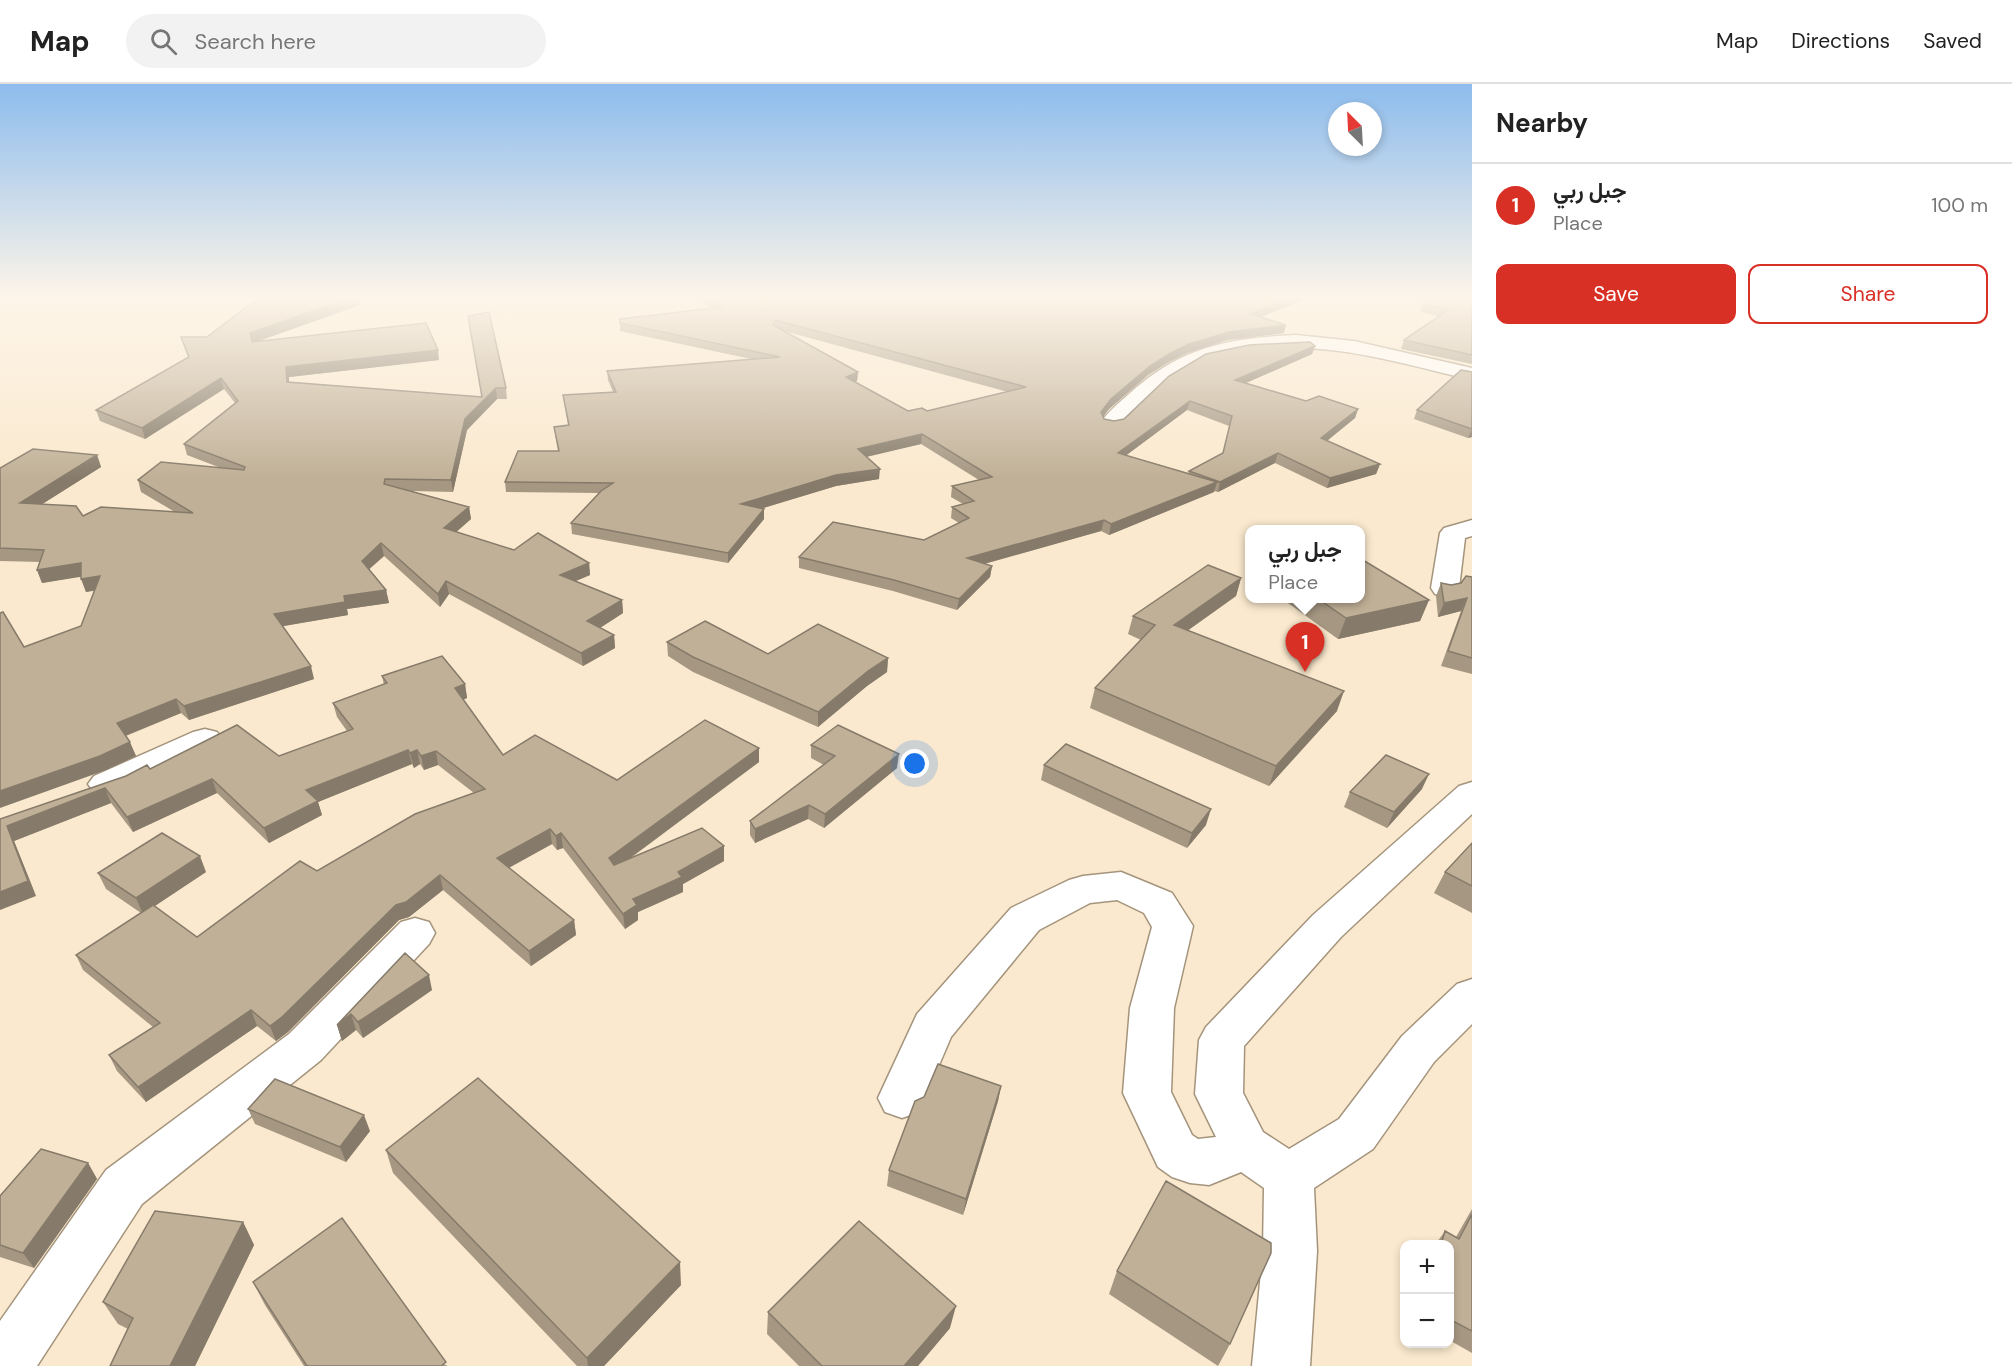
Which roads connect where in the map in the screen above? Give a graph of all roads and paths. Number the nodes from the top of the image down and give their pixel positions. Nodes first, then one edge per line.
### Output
1 (1191, 359) edge
2 (1411, 359) edge
3 (1472, 374) edge
4 (1112, 422) edge
5 (1472, 528) edge
6 (1444, 588) edge
7 (205, 739) edge
8 (1472, 794) edge
9 (76, 795) edge
10 (415, 933) dead end
11 (1472, 996) edge
12 (902, 1098) dead end
13 (1246, 1148) junction
14 (1289, 1177) junction
15 (3, 1366) edge
16 (1281, 1366) edge

1 - 4 street
2 - 3 street
5 - 6 street
7 - 9 street
8 - 13 street
10 - 15 street
11 - 14 street
12 - 13 street
13 - 14 street
14 - 16 street

